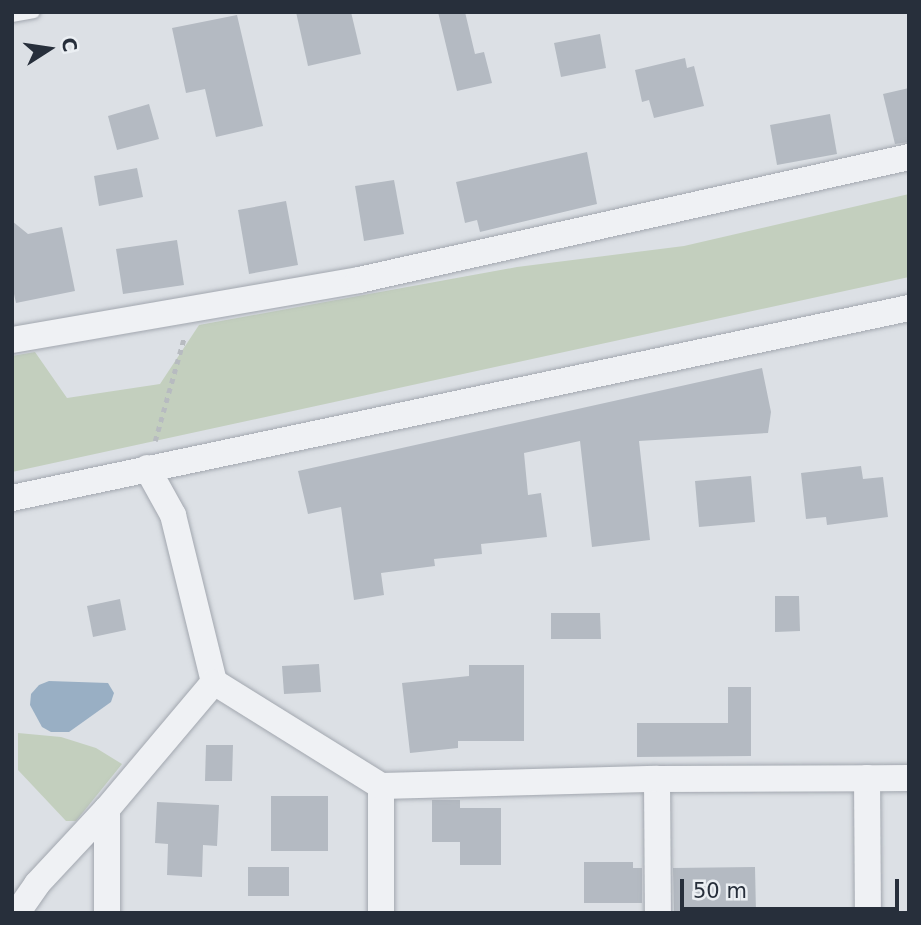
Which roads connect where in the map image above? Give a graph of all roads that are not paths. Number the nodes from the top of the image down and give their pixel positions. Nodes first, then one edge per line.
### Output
1 (34, 12) edge
2 (12, 16) edge
3 (909, 158) edge
4 (909, 308) edge
5 (12, 340) edge
6 (148, 468) junction
7 (12, 498) edge
8 (214, 682) junction
9 (867, 778) junction
10 (909, 778) edge
11 (657, 779) junction
12 (381, 786) junction
13 (107, 809) junction
14 (17, 913) edge
15 (107, 913) edge
16 (381, 913) edge
17 (658, 913) edge
18 (868, 913) edge

1 - 2 lane
3 - 5 street
4 - 6 street
6 - 7 street
6 - 8 street
8 - 12 street
8 - 13 street
9 - 10 street
9 - 11 street
9 - 18 street
11 - 12 street
11 - 17 street
12 - 16 street
13 - 14 street
13 - 15 street

